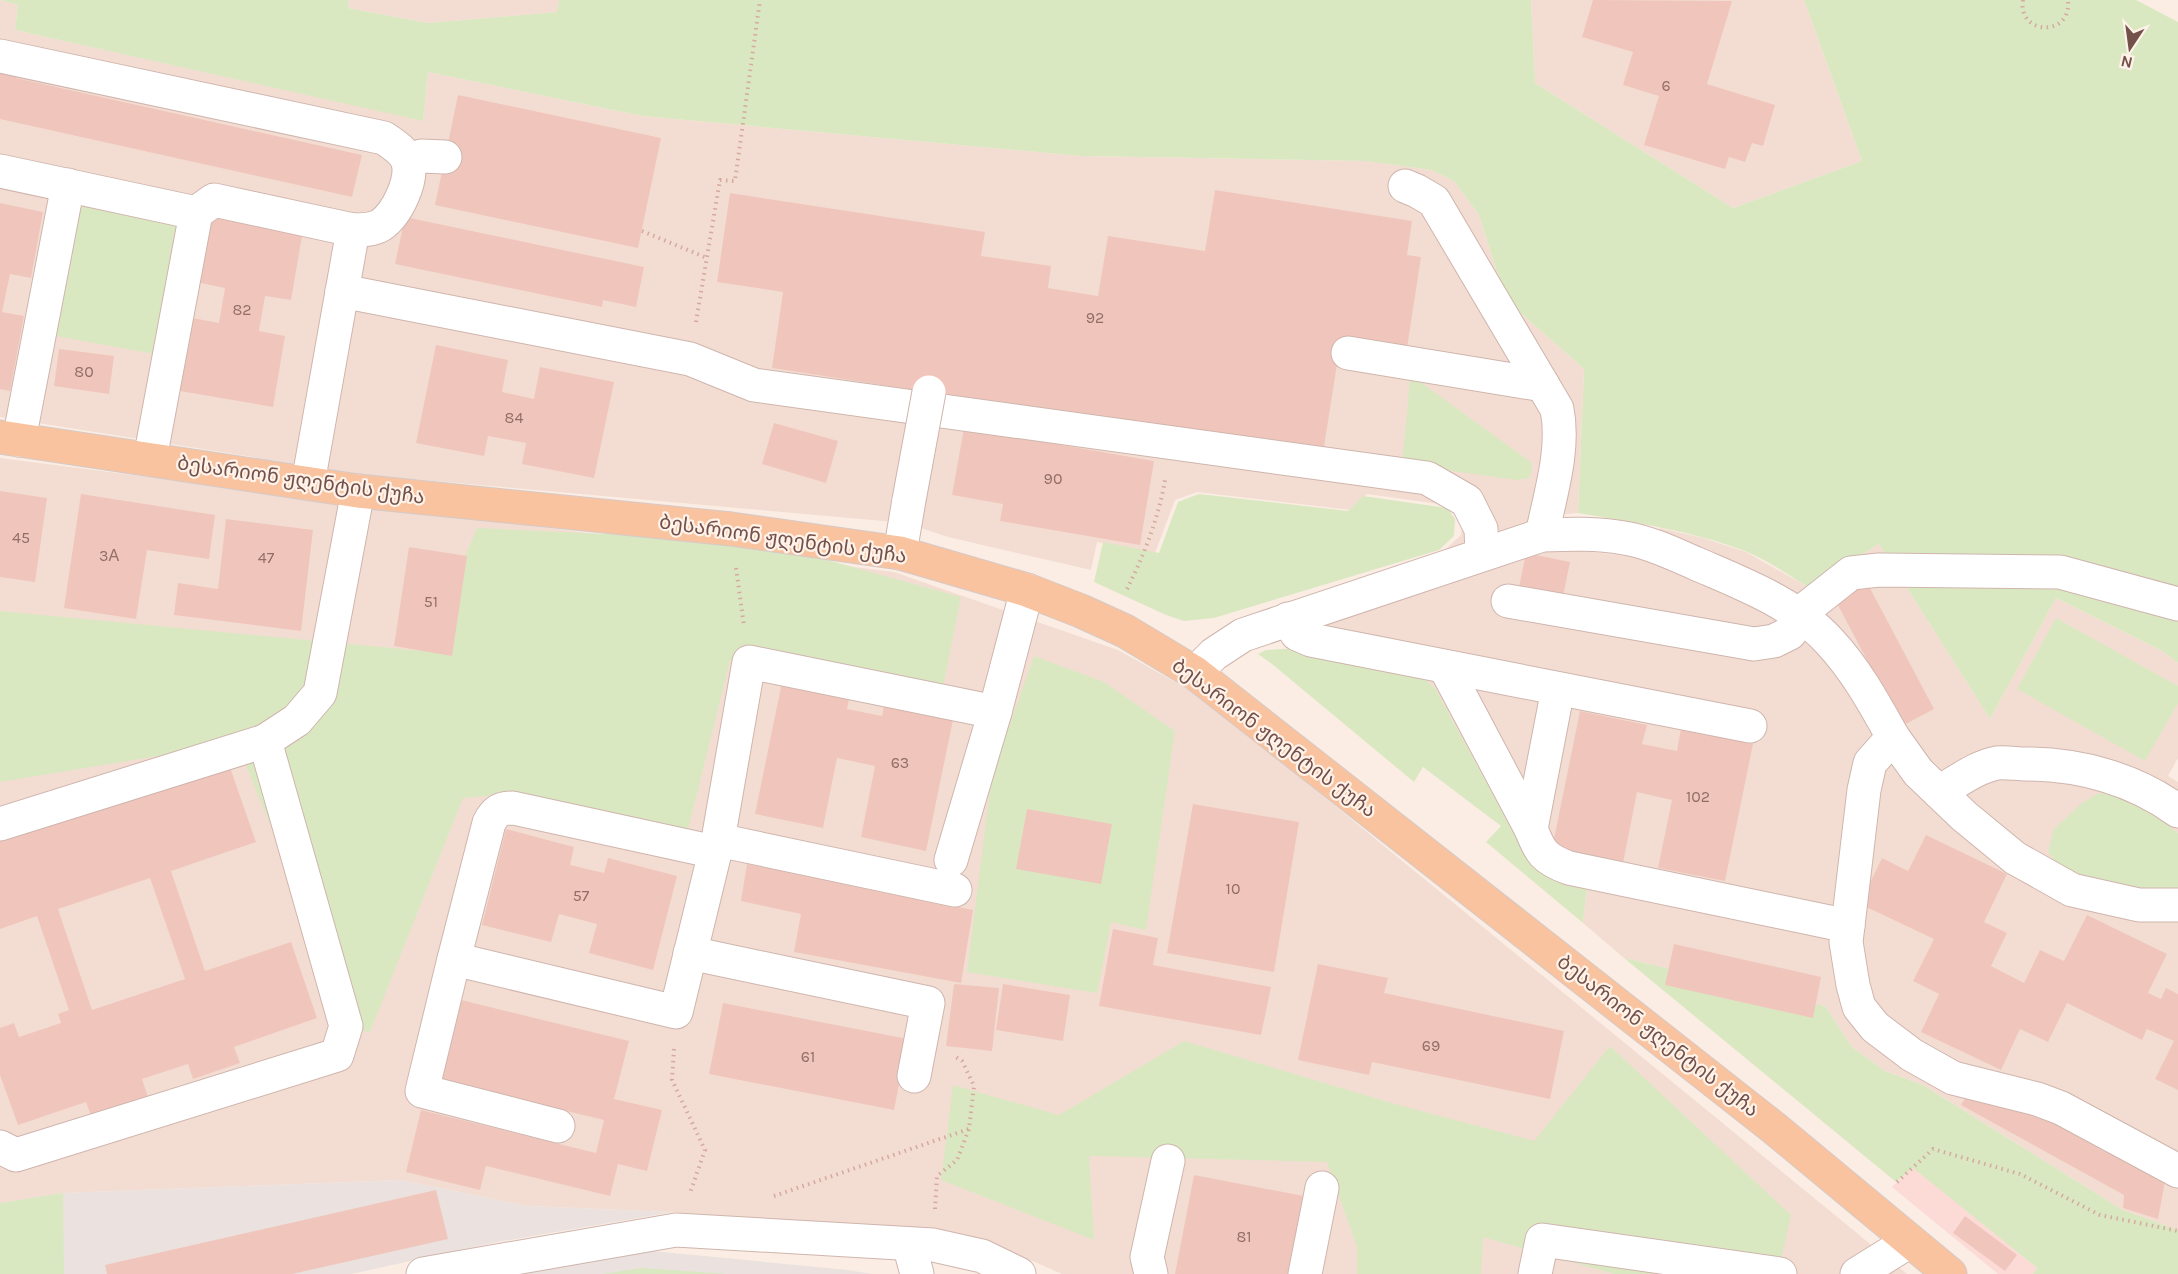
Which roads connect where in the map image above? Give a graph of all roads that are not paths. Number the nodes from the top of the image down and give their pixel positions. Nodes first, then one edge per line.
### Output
1 (0, 56) edge
2 (445, 157) dead end
3 (408, 162) junction
4 (0, 171) edge
5 (68, 185) junction
6 (1405, 186) dead end
7 (196, 213) junction
8 (353, 230) junction
9 (342, 291) junction
10 (1348, 353) dead end
11 (1543, 385) junction
12 (929, 392) dead end
13 (10, 439) edge
14 (150, 459) junction
15 (308, 483) junction
16 (358, 491) junction
17 (1542, 535) junction
18 (900, 553) junction
19 (1482, 553) junction
20 (1027, 590) junction
21 (1508, 601) dead end
22 (2178, 604) edge
23 (1799, 614) junction
24 (1288, 619) junction
25 (1445, 667) junction
26 (1195, 673) junction
27 (1558, 689) junction
28 (995, 712) junction
29 (1750, 726) dead end
30 (1893, 736) junction
31 (265, 741) junction
32 (1939, 792) junction
33 (2178, 812) edge
34 (0, 824) edge
35 (1531, 829) junction
36 (716, 846) junction
37 (2178, 905) edge
38 (1848, 926) junction
39 (690, 953) junction
40 (454, 959) junction
41 (914, 1076) dead end
42 (558, 1126) dead end
43 (0, 1147) edge
44 (1168, 1161) dead end
45 (2178, 1171) edge
46 (1322, 1188) dead end
47 (1910, 1240) junction
48 (920, 1254) edge
49 (1763, 1273) edge
50 (423, 1274) edge
51 (1019, 1274) edge
52 (1151, 1274) edge
53 (1305, 1274) edge
54 (1535, 1274) edge
55 (1857, 1274) edge
56 (1950, 1274) edge

1 - 3 street
2 - 3 street
3 - 8 street
4 - 5 street
5 - 7 street
5 - 13 street
6 - 11 street
7 - 8 street
7 - 14 street
8 - 9 street
9 - 15 street
9 - 19 street
10 - 11 street
11 - 17 street
12 - 18 street, bridge
13 - 14 main road, ბესარიონ ჟღენტის ქუჩა
14 - 15 main road, ბესარიონ ჟღენტის ქუჩა
15 - 16 main road, ბესარიონ ჟღენტის ქუჩა
16 - 18 main road, ბესარიონ ჟღენტის ქუჩა
16 - 31 street
17 - 19 street
17 - 23 street
18 - 20 main road, ბესარიონ ჟღენტის ქუჩა
19 - 24 street
20 - 26 main road, ბესარიონ ჟღენტის ქუჩა
20 - 28 street
21 - 23 street
22 - 23 street
23 - 30 street
24 - 25 street
24 - 26 street
25 - 27 street
25 - 35 street
26 - 47 main road, ბესარიონ ჟღენტის ქუჩა
27 - 29 street
27 - 35 street
28 - 36 street
28 - 36 street
30 - 32 street
30 - 38 street
31 - 34 street
31 - 43 street
32 - 33 street
32 - 37 street
35 - 38 street
36 - 39 street
36 - 40 street
38 - 45 street
39 - 40 street
39 - 41 street
40 - 42 street
44 - 52 street
46 - 53 street
47 - 55 street
47 - 56 main road, ბესარიონ ჟღენტის ქუჩა
48 - 50 street
48 - 51 street
49 - 54 street

